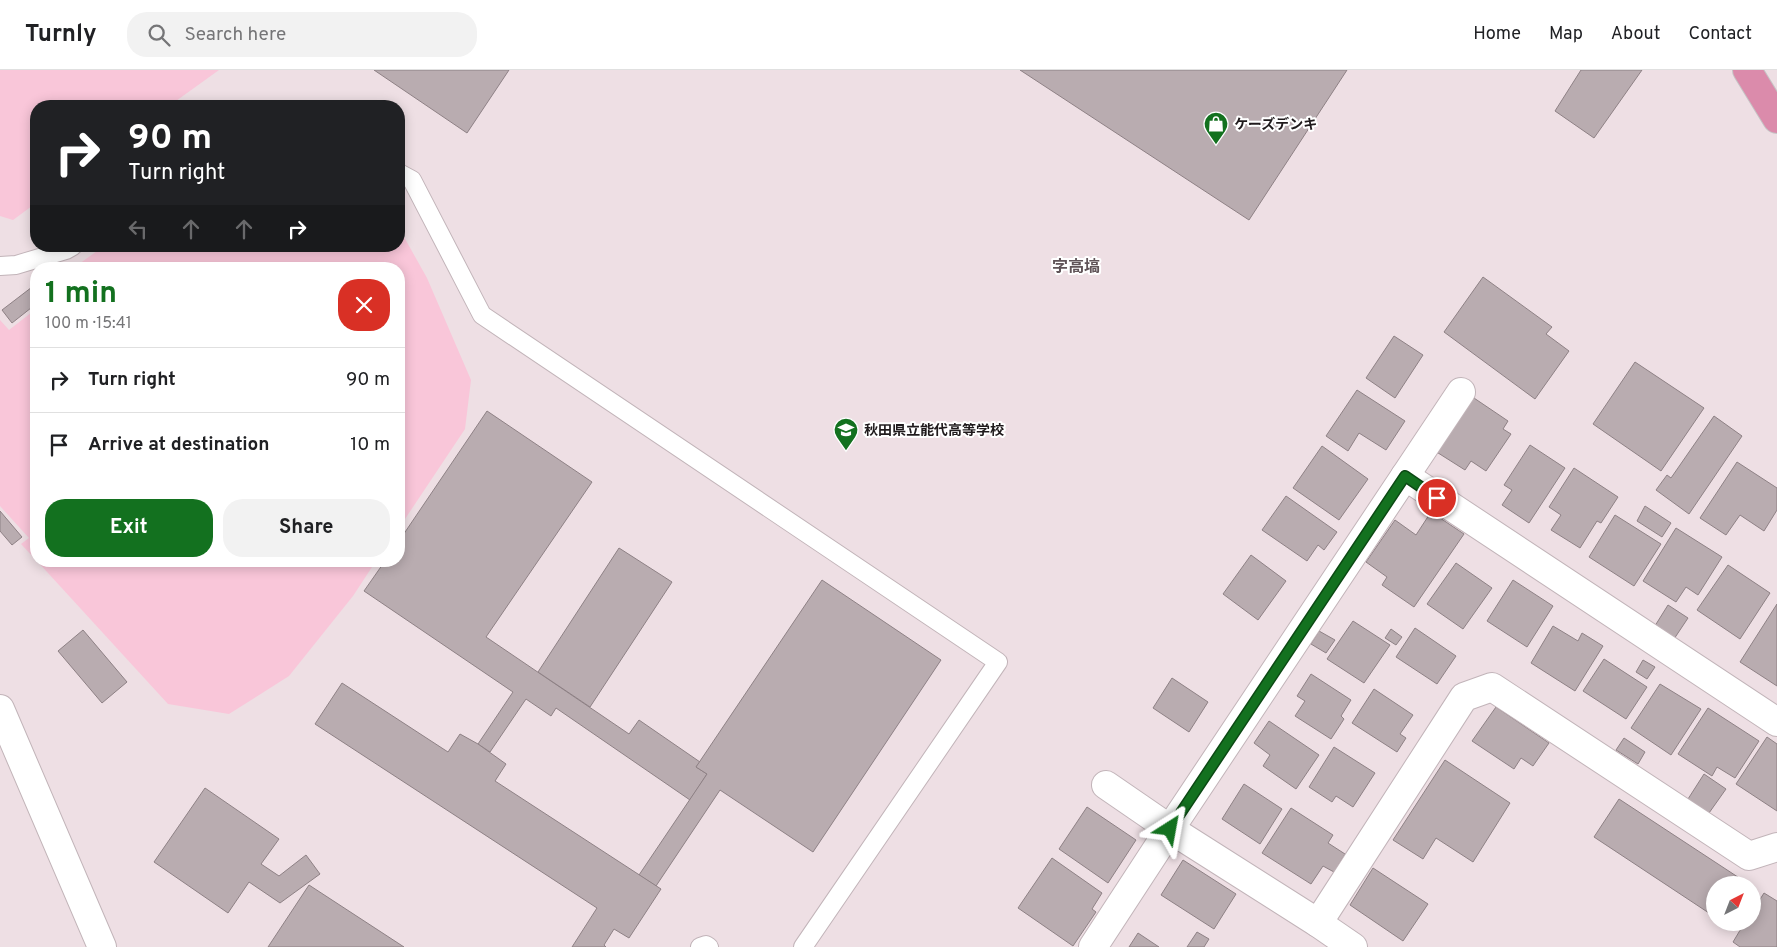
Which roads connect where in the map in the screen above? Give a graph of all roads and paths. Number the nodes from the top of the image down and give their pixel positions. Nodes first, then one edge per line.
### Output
1 (1747, 70) edge
2 (1777, 119) edge
3 (405, 176) edge
4 (59, 252) edge
5 (0, 266) edge
6 (1461, 392) dead end
7 (1405, 476) junction
8 (0, 709) edge
9 (1777, 722) edge
10 (1106, 785) dead end
11 (1170, 829) junction
12 (1777, 847) edge
13 (1318, 923) junction
14 (102, 947) edge
15 (700, 947) edge
16 (709, 947) edge
17 (803, 947) edge
18 (1093, 947) edge
19 (1353, 947) edge

1 - 2 highway
3 - 17 lane
4 - 5 lane
6 - 7 street
7 - 9 street
7 - 11 street
8 - 14 street
10 - 11 street
11 - 13 street
11 - 18 street
12 - 13 street
13 - 19 street
15 - 16 lane

